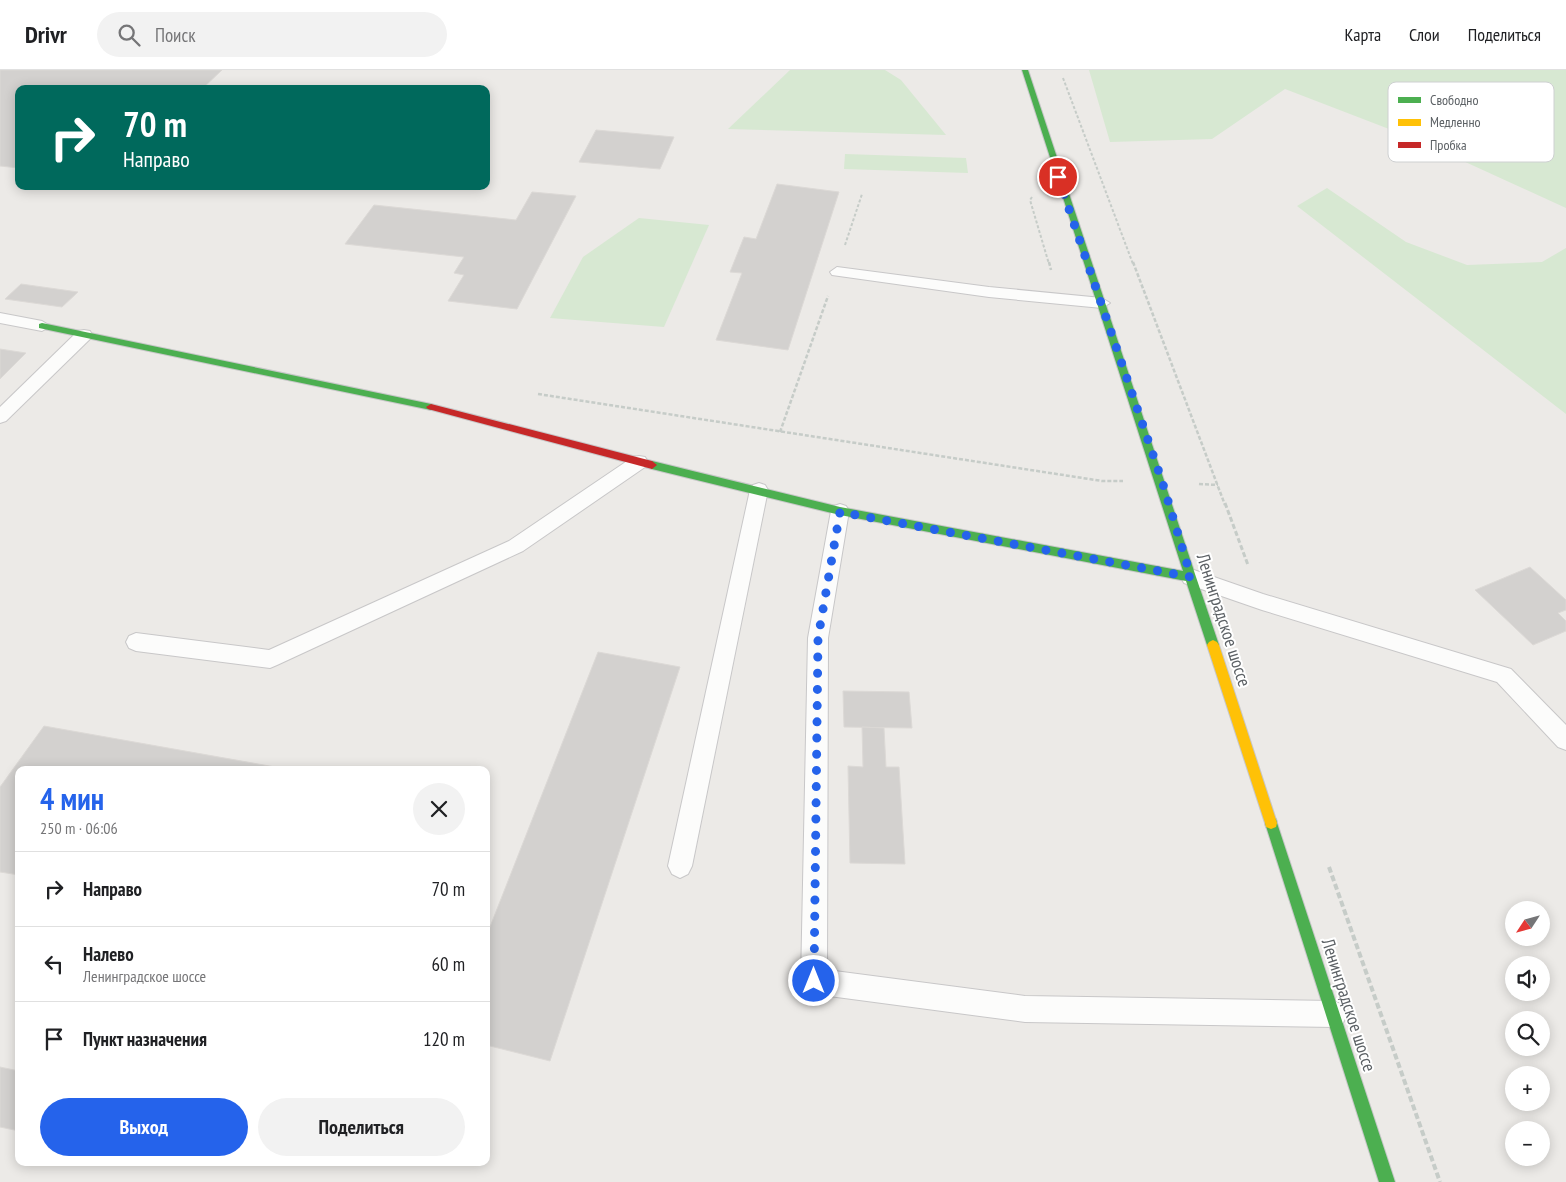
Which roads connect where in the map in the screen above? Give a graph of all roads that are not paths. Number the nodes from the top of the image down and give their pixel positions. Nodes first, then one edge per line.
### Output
1 (1025, 70) edge
2 (836, 272) road end
3 (1102, 303) junction
4 (0, 318) edge
5 (42, 326) joint
6 (84, 335) junction
7 (0, 417) edge
8 (640, 462) junction
9 (759, 490) junction
10 (840, 512) junction
11 (1191, 577) junction
12 (136, 642) dead end
13 (1566, 740) edge
14 (680, 866) dead end
15 (1334, 1014) junction
16 (1388, 1182) edge

1 - 3 main road, Ленинградское шоссе
2 - 3 lane
3 - 11 main road, Ленинградское шоссе
4 - 5 lane
5 - 6 main road
6 - 7 lane
6 - 8 main road
8 - 9 main road
8 - 12 lane
9 - 10 main road
9 - 14 lane
10 - 11 main road
10 - 15 lane
11 - 13 lane
11 - 15 main road, Ленинградское шоссе
15 - 16 main road, Ленинградское шоссе

